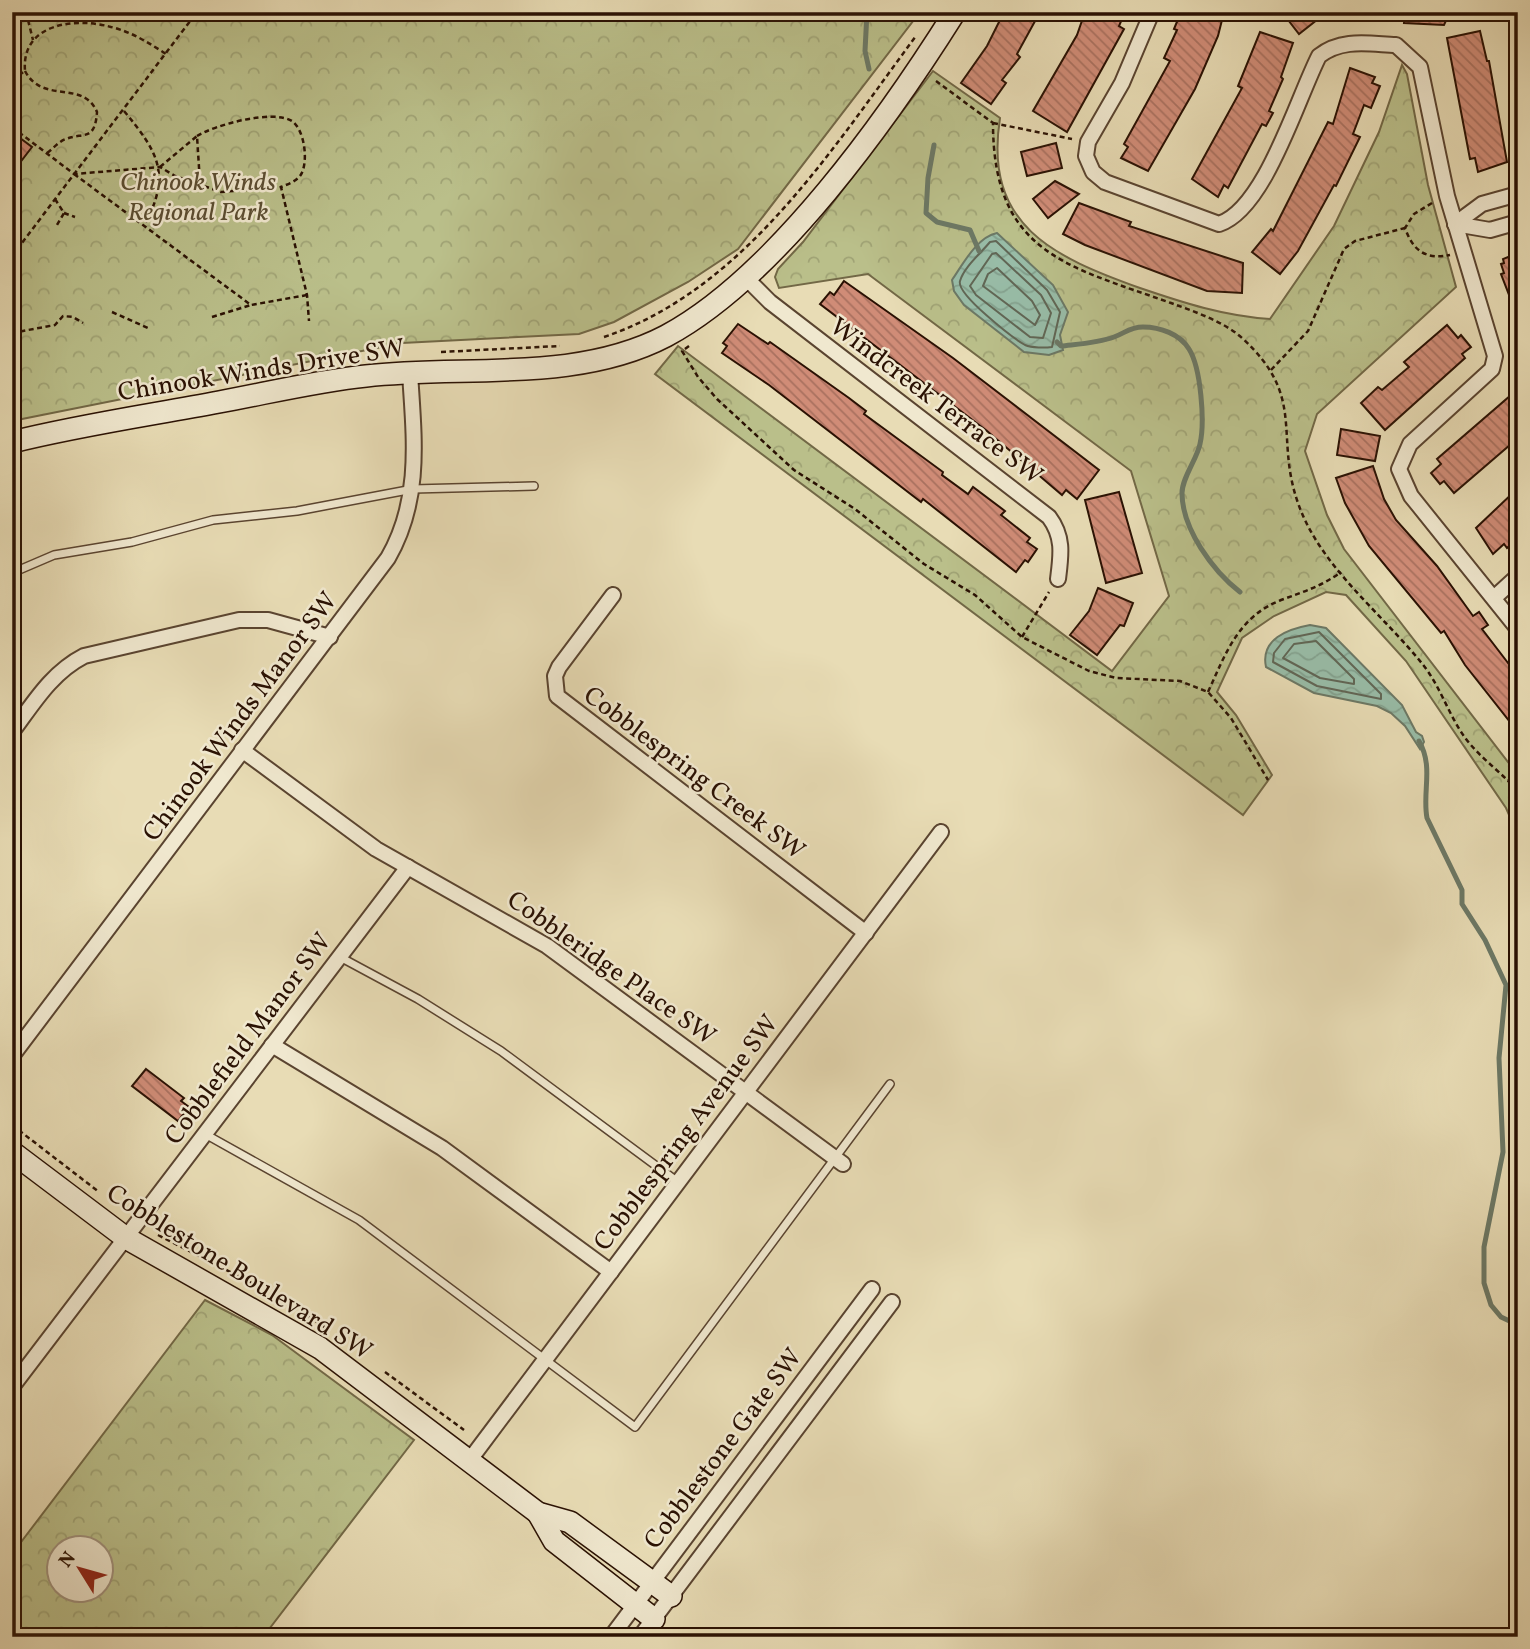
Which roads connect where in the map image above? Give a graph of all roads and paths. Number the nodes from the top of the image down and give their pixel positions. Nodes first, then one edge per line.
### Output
1 (26, 12) edge
2 (197, 12) edge
3 (955, 12) edge
4 (1152, 12) edge
5 (916, 35) dead end
6 (33, 40) junction
7 (166, 54) junction
8 (25, 71) junction
9 (12, 80) edge
10 (936, 82) dead end
11 (123, 110) junction
12 (993, 123) junction
13 (12, 127) edge
14 (197, 136) junction
15 (1088, 142) junction
16 (47, 153) junction
17 (160, 167) junction
18 (74, 174) junction
19 (200, 183) junction
20 (281, 187) junction
21 (1518, 194) edge
22 (1447, 196) junction
23 (55, 200) junction
24 (64, 213) junction
25 (75, 217) dead end
26 (1518, 222) edge
27 (1455, 224) junction
28 (57, 225) dead end
29 (144, 226) junction
30 (1405, 228) junction
31 (1464, 252) junction
32 (12, 256) edge
33 (746, 278) junction
34 (307, 295) junction
35 (251, 305) junction
36 (112, 312) dead end
37 (212, 317) dead end
38 (309, 321) dead end
39 (83, 323) dead end
40 (148, 328) dead end
41 (12, 333) edge
42 (595, 340) dead end
43 (573, 345) dead end
44 (689, 346) dead end
45 (435, 352) dead end
46 (1271, 370) junction
47 (410, 373) junction
48 (12, 442) edge
49 (534, 486) dead end
50 (413, 489) junction
51 (1341, 572) junction
52 (12, 573) edge
53 (1518, 576) edge
54 (1058, 579) joint
55 (613, 594) dead end
56 (1495, 597) junction
57 (1518, 629) edge
58 (330, 637) junction
59 (1022, 637) junction
60 (1208, 692) junction
61 (12, 732) edge
62 (242, 750) junction
63 (1518, 771) edge
64 (1268, 780) dead end
65 (1508, 781) junction
66 (1518, 792) edge
67 (941, 832) dead end
68 (408, 867) junction
69 (866, 933) junction
70 (339, 957) junction
71 (272, 1045) junction
72 (12, 1056) edge
73 (890, 1084) dead end
74 (746, 1092) junction
75 (12, 1125) edge
76 (205, 1134) junction
77 (12, 1152) edge
78 (839, 1161) junction
79 (678, 1182) junction
80 (108, 1200) dead end
81 (126, 1238) junction
82 (611, 1272) junction
83 (872, 1289) dead end
84 (891, 1302) dead end
85 (545, 1359) junction
86 (12, 1387) edge
87 (469, 1461) junction
88 (538, 1513) junction
89 (652, 1582) junction
90 (671, 1596) junction
91 (635, 1605) junction
92 (654, 1619) junction
93 (611, 1637) edge
94 (640, 1637) edge

1 - 6 path
2 - 7 path
3 - 33 street, Chinook Winds Drive SW
4 - 15 street
5 - 42 path
6 - 7 path
6 - 8 path
7 - 11 path
8 - 9 path
8 - 16 path
10 - 12 path
11 - 17 path
11 - 18 path
12 - 15 path
12 - 46 path
13 - 16 path
14 - 17 path
14 - 19 path
14 - 20 path
15 - 22 street
16 - 18 path
17 - 18 path
17 - 19 path
17 - 29 path
18 - 23 path
18 - 29 path
19 - 20 path
20 - 34 path
21 - 27 street
22 - 27 street
22 - 30 path
23 - 24 path
23 - 32 path
24 - 25 path
24 - 28 path
26 - 27 street
27 - 31 street
29 - 35 path
30 - 31 path
30 - 46 path
31 - 56 street
33 - 47 street, Chinook Winds Drive SW
33 - 54 street, Windcreek Terrace SW
34 - 35 path
34 - 38 path
35 - 37 path
36 - 40 path
39 - 41 path
43 - 45 path
44 - 59 path
46 - 51 path
47 - 48 street, Chinook Winds Drive SW
47 - 50 street, Chinook Winds Manor SW
49 - 50 lane
50 - 52 lane
50 - 58 street, Chinook Winds Manor SW
51 - 60 path
51 - 65 path
53 - 56 street
54 - 59 path
55 - 69 street, Cobblespring Creek SW
56 - 57 street
58 - 61 street
58 - 62 street, Chinook Winds Manor SW
59 - 60 path
60 - 64 path
62 - 68 street, Cobbleridge Place SW
62 - 72 street, Chinook Winds Manor SW
63 - 65 path
65 - 66 path
67 - 69 street, Cobblespring Avenue SW
68 - 70 street, Cobblefield Manor SW
68 - 74 street, Cobbleridge Place SW
69 - 74 street, Cobblespring Avenue SW
70 - 71 street, Cobblefield Manor SW
70 - 79 lane
71 - 76 street, Cobblefield Manor SW
71 - 82 street
73 - 78 lane
74 - 78 street, Cobbleridge Place SW
74 - 79 street, Cobblespring Avenue SW
75 - 80 path
76 - 81 street, Cobblefield Manor SW
76 - 85 lane
77 - 81 street, Cobblestone Boulevard SW
78 - 85 lane
79 - 82 street, Cobblespring Avenue SW
81 - 86 street, Cobblefield Manor SW
81 - 87 street, Cobblestone Boulevard SW
82 - 85 street, Cobblespring Avenue SW
83 - 89 street, Cobblestone Gate SW
84 - 90 street, Cobblestone Gate SW
85 - 87 street, Cobblespring Avenue SW
87 - 88 street, Cobblestone Boulevard SW
88 - 89 street, Cobblestone Boulevard SW
88 - 91 street, Cobblestone Boulevard SW
89 - 90 street, Cobblestone Boulevard SW
89 - 91 street, Cobblestone Gate SW
90 - 92 street, Cobblestone Gate SW
91 - 92 street, Cobblestone Boulevard SW
91 - 93 street, Cobblestone Gate SW
92 - 94 street, Cobblestone Gate SW

